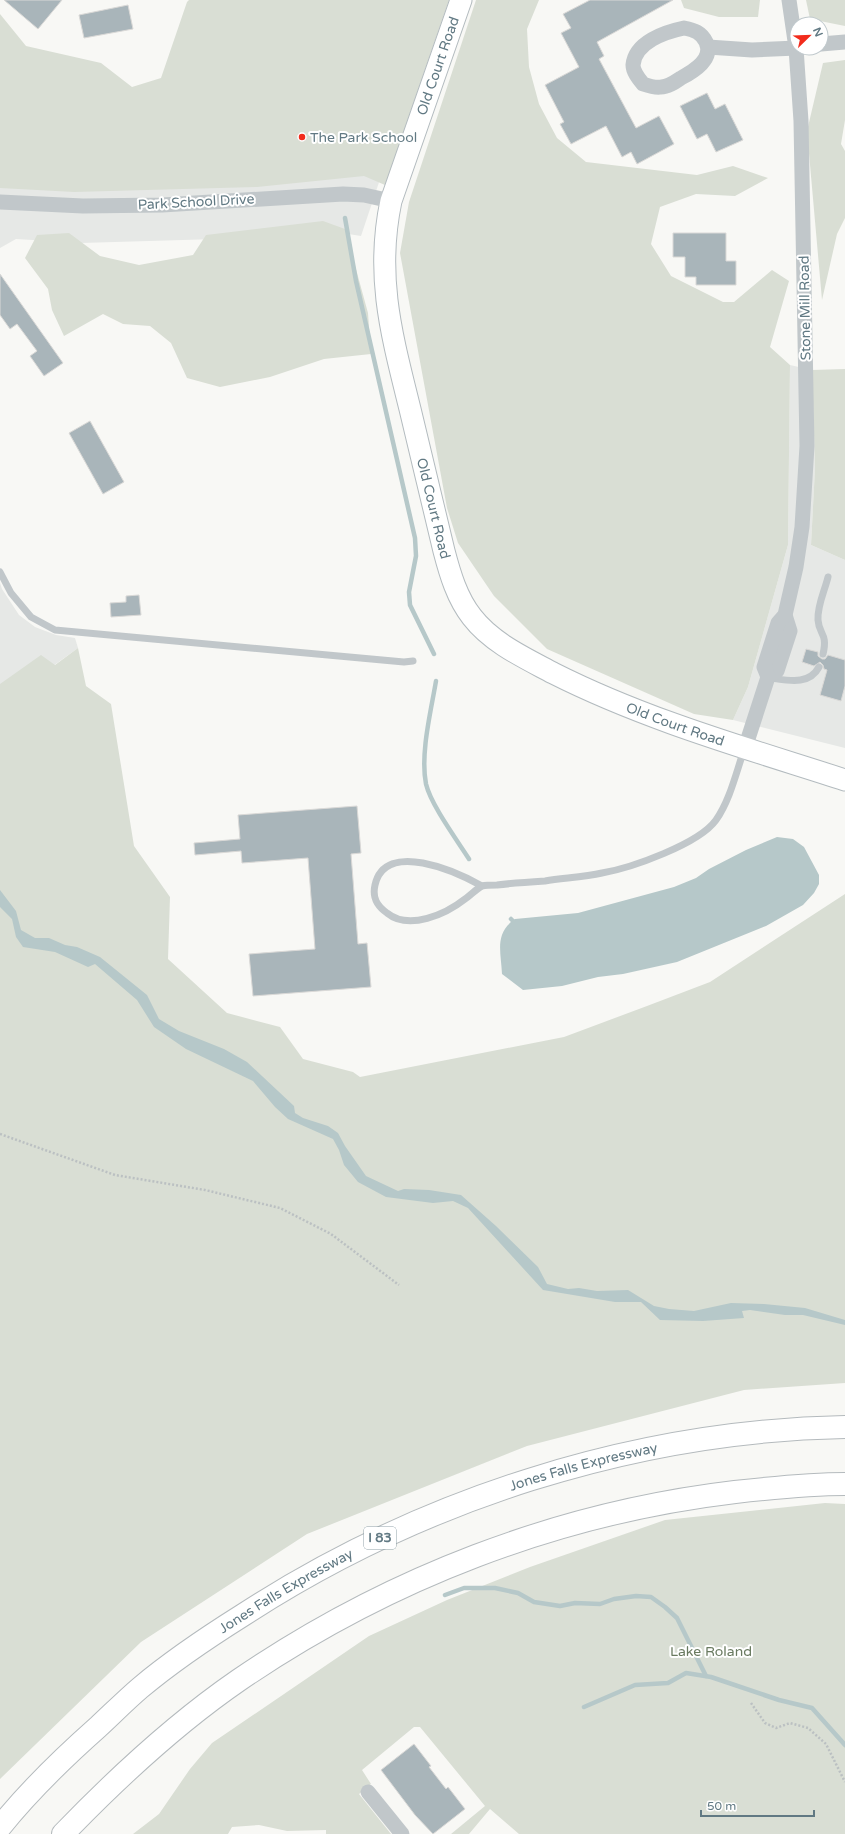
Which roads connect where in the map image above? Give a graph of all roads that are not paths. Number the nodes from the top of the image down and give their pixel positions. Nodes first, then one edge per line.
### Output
1 (461, 0) edge
2 (789, 0) edge
3 (791, 16) edge
4 (845, 42) edge
5 (829, 43) edge
6 (708, 47) junction
7 (789, 48) edge
8 (797, 56) edge
9 (391, 201) junction
10 (0, 202) edge
11 (0, 572) edge
12 (828, 577) dead end
13 (823, 654) dead end
14 (412, 660) dead end
15 (819, 667) dead end
16 (768, 677) junction
17 (745, 748) junction
18 (845, 780) edge
19 (482, 886) junction
20 (845, 1427) edge
21 (845, 1484) edge
22 (368, 1792) dead end
23 (0, 1827) edge
24 (63, 1834) edge
25 (402, 1834) edge

1 - 9 main road, Old Court Road
2 - 3 street, Stone Mill Road
4 - 5 street
6 - 6 street
6 - 7 street
8 - 16 street, Stone Mill Road
9 - 10 street, Park School Drive
9 - 17 main road, Old Court Road
11 - 14 lane
12 - 13 lane
15 - 16 lane
16 - 17 street, Stone Mill Road
17 - 18 main road, Old Court Road
17 - 19 lane
19 - 19 lane
20 - 23 highway, Jones Falls Expressway / I 83
21 - 24 highway
22 - 25 street

